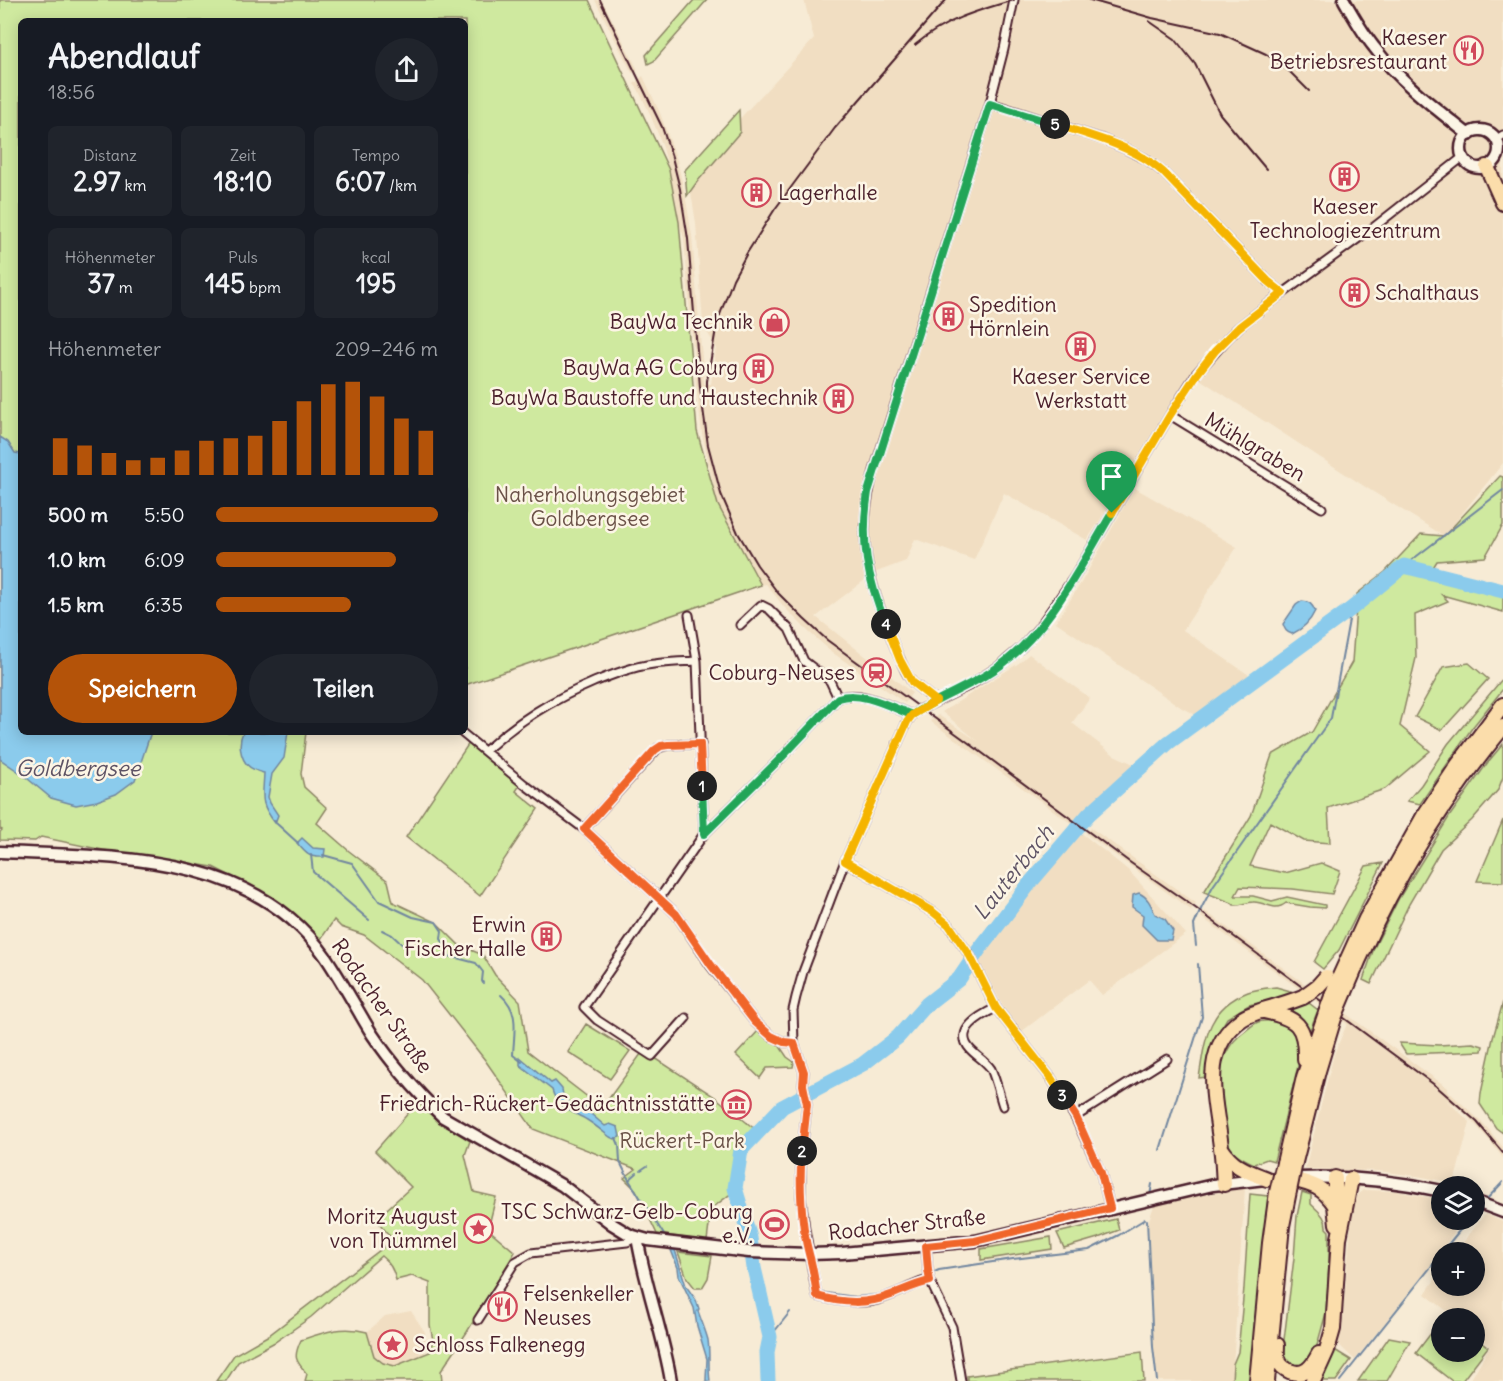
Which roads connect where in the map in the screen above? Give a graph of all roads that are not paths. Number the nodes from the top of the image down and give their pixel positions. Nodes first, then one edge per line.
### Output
1 (1014, 0) edge
2 (1344, 0) edge
3 (990, 104) junction
4 (1469, 135) junction
5 (1500, 137) edge
6 (1463, 158) junction
7 (1487, 167) junction
8 (1503, 203) edge
9 (1283, 293) junction
10 (1170, 415) junction
11 (1322, 508) dead end
12 (689, 615) dead end
13 (740, 625) dead end
14 (697, 661) junction
15 (838, 698) junction
16 (936, 701) junction
17 (1502, 708) edge
18 (912, 715) junction
19 (1503, 727) edge
20 (465, 735) edge
21 (700, 744) junction
22 (485, 752) junction
23 (584, 829) junction
24 (704, 834) junction
25 (0, 852) edge
26 (845, 861) junction
27 (659, 898) junction
28 (1336, 984) junction
29 (996, 1008) junction
30 (1264, 1010) junction
31 (1330, 1016) junction
32 (686, 1018) dead end
33 (794, 1043) junction
34 (1167, 1059) dead end
35 (1304, 1077) junction
36 (1003, 1106) dead end
37 (1076, 1117) junction
38 (1221, 1148) junction
39 (1290, 1162) junction
40 (1335, 1178) junction
41 (1267, 1179) junction
42 (1351, 1179) junction
43 (1224, 1184) junction
44 (1285, 1187) junction
45 (1431, 1189) edge
46 (1485, 1204) edge
47 (1335, 1205) junction
48 (1110, 1208) junction
49 (1503, 1212) edge
50 (637, 1237) junction
51 (1338, 1238) junction
52 (926, 1246) junction
53 (809, 1254) junction
54 (929, 1276) junction
55 (1276, 1288) junction
56 (1334, 1307) junction
57 (478, 1320) dead end
58 (671, 1381) edge
59 (961, 1381) edge
60 (1257, 1381) edge
61 (1267, 1381) edge
62 (1313, 1381) edge

1 - 3 street
2 - 4 street
3 - 9 street
3 - 16 street
4 - 5 street
4 - 6 street
5 - 7 street
6 - 7 street
6 - 9 street
7 - 8 highway
9 - 10 street
10 - 11 street, Mühlgraben
10 - 16 street
12 - 14 street
13 - 15 street
14 - 21 street
14 - 22 street
15 - 18 street
15 - 24 street
16 - 18 street
17 - 28 highway
18 - 26 street
19 - 28 highway
20 - 22 street
21 - 23 street
21 - 24 street
22 - 23 street
23 - 27 street
24 - 27 street
25 - 50 street, Rodacher Straße
26 - 29 street
26 - 33 street
27 - 32 street
27 - 33 street
28 - 30 highway, bridge
28 - 31 highway, bridge
29 - 36 street
29 - 37 street
30 - 35 highway
30 - 38 highway
31 - 35 highway
31 - 39 highway
33 - 53 street
34 - 37 street
35 - 39 highway
37 - 48 street
38 - 41 highway
38 - 43 highway
39 - 44 highway, bridge
40 - 42 street, Rodacher Straße
40 - 44 street, Rodacher Straße
40 - 47 highway
41 - 43 street, Rodacher Straße
41 - 44 street, Rodacher Straße
42 - 45 street, Rodacher Straße
42 - 51 highway
43 - 48 street, Rodacher Straße
44 - 47 highway
44 - 55 highway
44 - 60 highway
46 - 49 street
47 - 51 highway
48 - 52 street, Rodacher Straße
50 - 53 street, Rodacher Straße
50 - 57 street
50 - 58 street
51 - 56 highway
52 - 53 street, Rodacher Straße
52 - 54 street
53 - 54 street
54 - 59 street
55 - 56 highway
55 - 61 highway
56 - 62 highway

